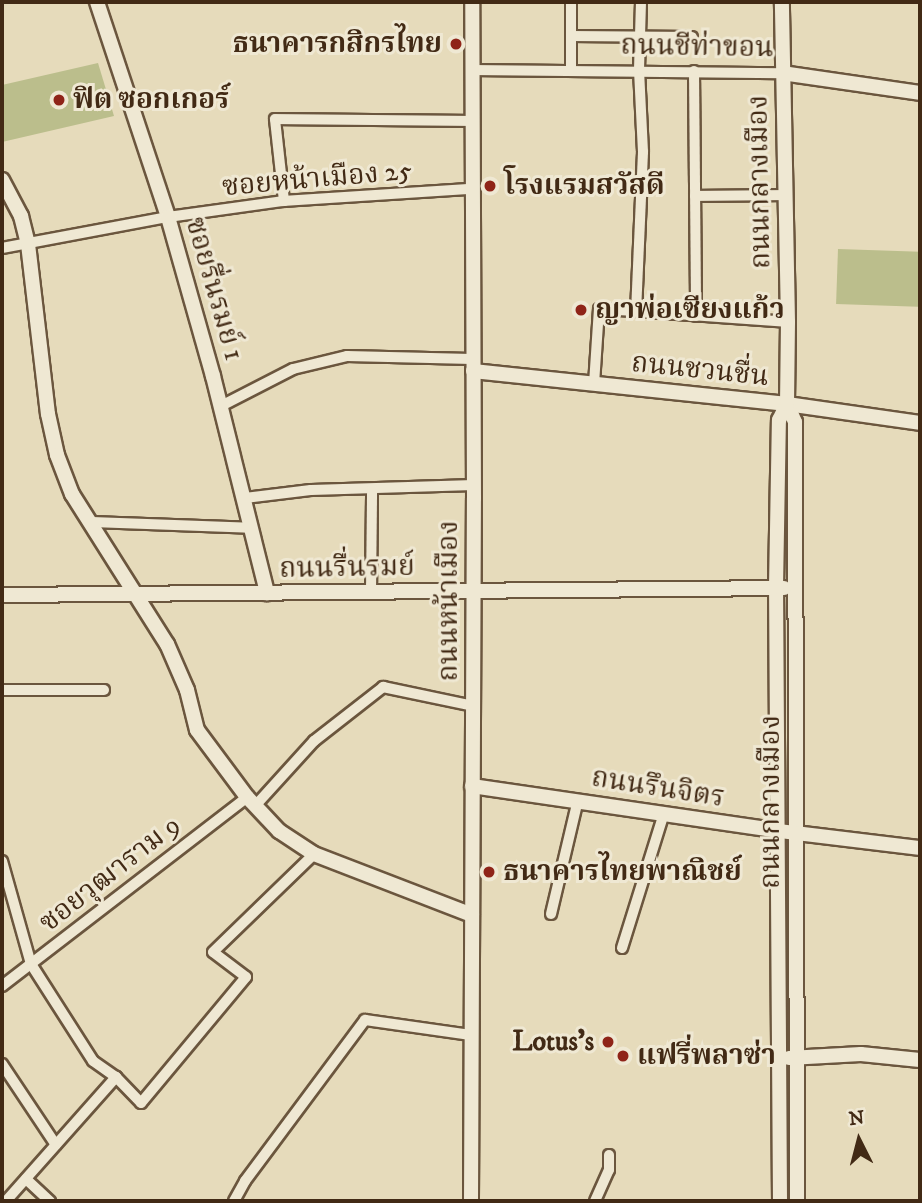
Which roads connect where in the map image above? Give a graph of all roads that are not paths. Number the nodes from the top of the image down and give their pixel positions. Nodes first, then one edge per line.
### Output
1 (97, 2) edge
2 (472, 2) edge
3 (571, 2) edge
4 (641, 2) edge
5 (782, 2) edge
6 (571, 36) junction
7 (641, 37) junction
8 (692, 37) dead end
9 (471, 70) junction
10 (571, 70) junction
11 (639, 70) junction
12 (694, 71) junction
13 (782, 73) junction
14 (920, 93) edge
15 (471, 121) junction
16 (2, 180) edge
17 (471, 189) junction
18 (784, 195) junction
19 (695, 196) junction
20 (284, 201) junction
21 (169, 217) junction
22 (28, 244) junction
23 (2, 248) edge
24 (636, 311) junction
25 (696, 316) junction
26 (788, 322) junction
27 (473, 365) junction
28 (594, 384) junction
29 (787, 404) junction
30 (221, 406) junction
31 (920, 423) edge
32 (474, 485) junction
33 (372, 489) junction
34 (244, 498) junction
35 (90, 522) junction
36 (252, 528) junction
37 (776, 587) junction
38 (795, 588) junction
39 (474, 591) junction
40 (371, 592) junction
41 (267, 593) junction
42 (2, 595) edge
43 (137, 595) junction
44 (2, 690) edge
45 (104, 690) dead end
46 (473, 706) junction
47 (472, 786) junction
48 (578, 800) junction
49 (251, 801) junction
50 (664, 813) junction
51 (779, 831) junction
52 (795, 833) junction
53 (920, 848) edge
54 (314, 854) junction
55 (2, 861) edge
56 (551, 914) dead end
57 (472, 915) junction
58 (622, 948) dead end
59 (31, 964) junction
60 (2, 986) edge
61 (471, 1035) junction
62 (797, 1057) junction
63 (780, 1059) junction
64 (920, 1060) edge
65 (2, 1065) edge
66 (116, 1077) junction
67 (56, 1145) junction
68 (609, 1154) dead end
69 (26, 1179) junction
70 (6, 1201) edge
71 (50, 1201) edge
72 (234, 1201) edge
73 (471, 1201) edge
74 (595, 1201) edge
75 (780, 1201) edge
76 (797, 1201) edge

1 - 21 street, ซอยรื่นรมย์ 1
2 - 9 street, ถนนหน้าเมือง
3 - 6 street
4 - 7 street
5 - 13 street, ถนนกลางเมือง
6 - 7 street
6 - 10 street
7 - 8 street
7 - 11 street
9 - 10 street, ถนนชีท่าขอน
9 - 15 street, ถนนหน้าเมือง
10 - 11 street, ถนนชีท่าขอน
11 - 12 street, ถนนชีท่าขอน
11 - 24 street
12 - 13 street, ถนนชีท่าขอน
12 - 19 street
13 - 14 street, ถนนชีท่าขอน
13 - 18 street, ถนนกลางเมือง
15 - 17 street, ถนนหน้าเมือง
15 - 20 street
16 - 22 street
17 - 20 street, ซอยหน้าเมือง 25
17 - 27 street, ถนนหน้าเมือง
18 - 19 street
18 - 26 street, ถนนกลางเมือง
19 - 25 street
20 - 21 street, ซอยหน้าเมือง 25
21 - 22 street, ซอยหน้าเมือง 25
21 - 30 street, ซอยรื่นรมย์ 1
22 - 23 street, ซอยหน้าเมือง 25
22 - 35 street
24 - 25 street
24 - 28 street
25 - 26 street
26 - 29 street, ถนนกลางเมือง
27 - 28 street, ถนนชวนชื่น
27 - 30 street
27 - 32 street, ถนนหน้าเมือง
28 - 29 street, ถนนชวนชื่น
29 - 31 street, ถนนชวนชื่น
29 - 37 street, ถนนกลางเมือง
29 - 38 street, ถนนกลางเมือง
30 - 34 street, ซอยรื่นรมย์ 1
32 - 33 street
32 - 39 street, ถนนหน้าเมือง
33 - 34 street
33 - 40 street
34 - 36 street, ซอยรื่นรมย์ 1
35 - 36 street
35 - 43 street
36 - 41 street, ซอยรื่นรมย์ 1
37 - 38 street, ถนนรื่นรมย์
37 - 39 street, ถนนรื่นรมย์
37 - 51 street, ถนนกลางเมือง
38 - 52 street, ถนนกลางเมือง
39 - 40 street, ถนนรื่นรมย์
39 - 46 street, ถนนหน้าเมือง
40 - 41 street, ถนนรื่นรมย์
41 - 43 street, ถนนรื่นรมย์
42 - 43 street, ถนนรื่นรมย์
43 - 49 street
44 - 45 street
46 - 47 street, ถนนหน้าเมือง
46 - 49 street, ซอยวุฒาราม 9
47 - 48 street, ถนนรึนจิตร
47 - 57 street, ถนนหน้าเมือง
48 - 50 street, ถนนรึนจิตร
48 - 56 street
49 - 54 street
49 - 59 street, ซอยวุฒาราม 9
50 - 51 street, ถนนรึนจิตร
50 - 58 street
51 - 52 street, ถนนรึนจิตร
51 - 63 street, ถนนกลางเมือง
52 - 53 street, ถนนรึนจิตร
52 - 62 street, ถนนกลางเมือง
54 - 57 street
54 - 66 street
55 - 59 street
57 - 61 street, ถนนหน้าเมือง
59 - 60 street, ซอยวุฒาราม 9
59 - 66 street
61 - 72 street
61 - 73 street, ถนนหน้าเมือง
62 - 63 street
62 - 64 street
62 - 76 street, ถนนกลางเมือง
63 - 75 street, ถนนกลางเมือง
65 - 67 street
66 - 67 street
67 - 69 street
68 - 74 street
69 - 70 street
69 - 71 street

